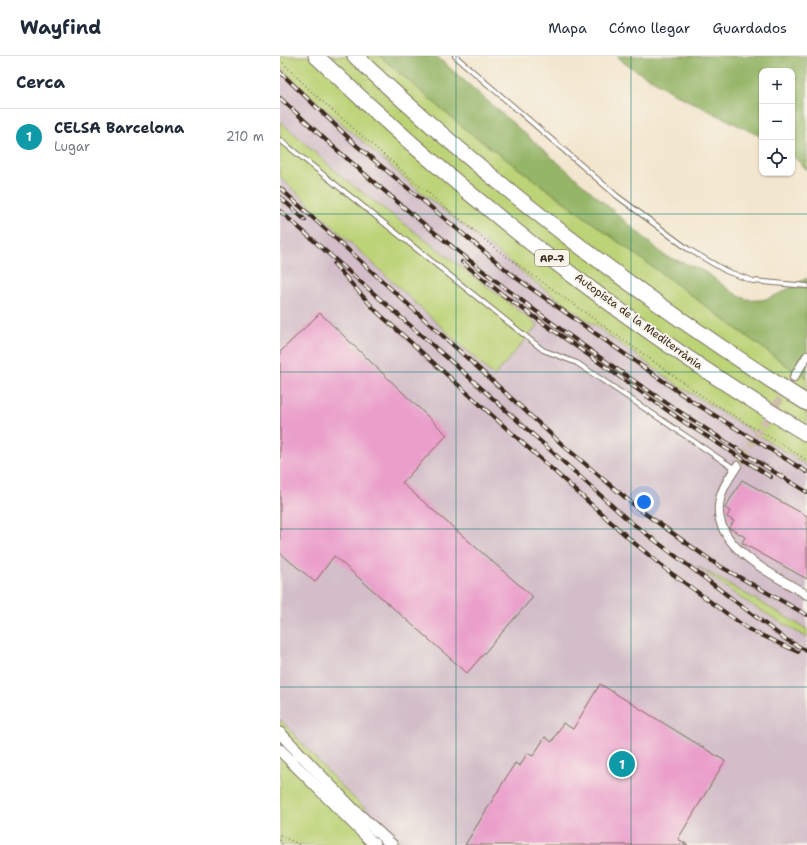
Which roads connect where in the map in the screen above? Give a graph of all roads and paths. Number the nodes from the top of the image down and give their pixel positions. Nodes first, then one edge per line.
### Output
1 (316, 56) edge
2 (355, 56) edge
3 (455, 56) edge
4 (280, 60) edge
5 (280, 140) edge
6 (807, 286) edge
7 (807, 356) edge
8 (794, 377) tunnel mouth
9 (807, 403) edge
10 (807, 434) edge
11 (807, 460) edge
12 (736, 467) joint
13 (807, 595) edge
14 (280, 733) edge
15 (280, 750) edge
16 (280, 835) edge
17 (280, 840) edge
18 (282, 845) edge
19 (300, 845) edge
20 (375, 845) edge
21 (392, 845) edge

1 - 10 highway, Autopista de la Mediterrània / AP-7
2 - 9 highway, AP-7
3 - 6 lane
4 - 11 path
5 - 12 lane
7 - 8 street
12 - 13 street
14 - 21 street
15 - 20 street
16 - 19 path
17 - 18 path

